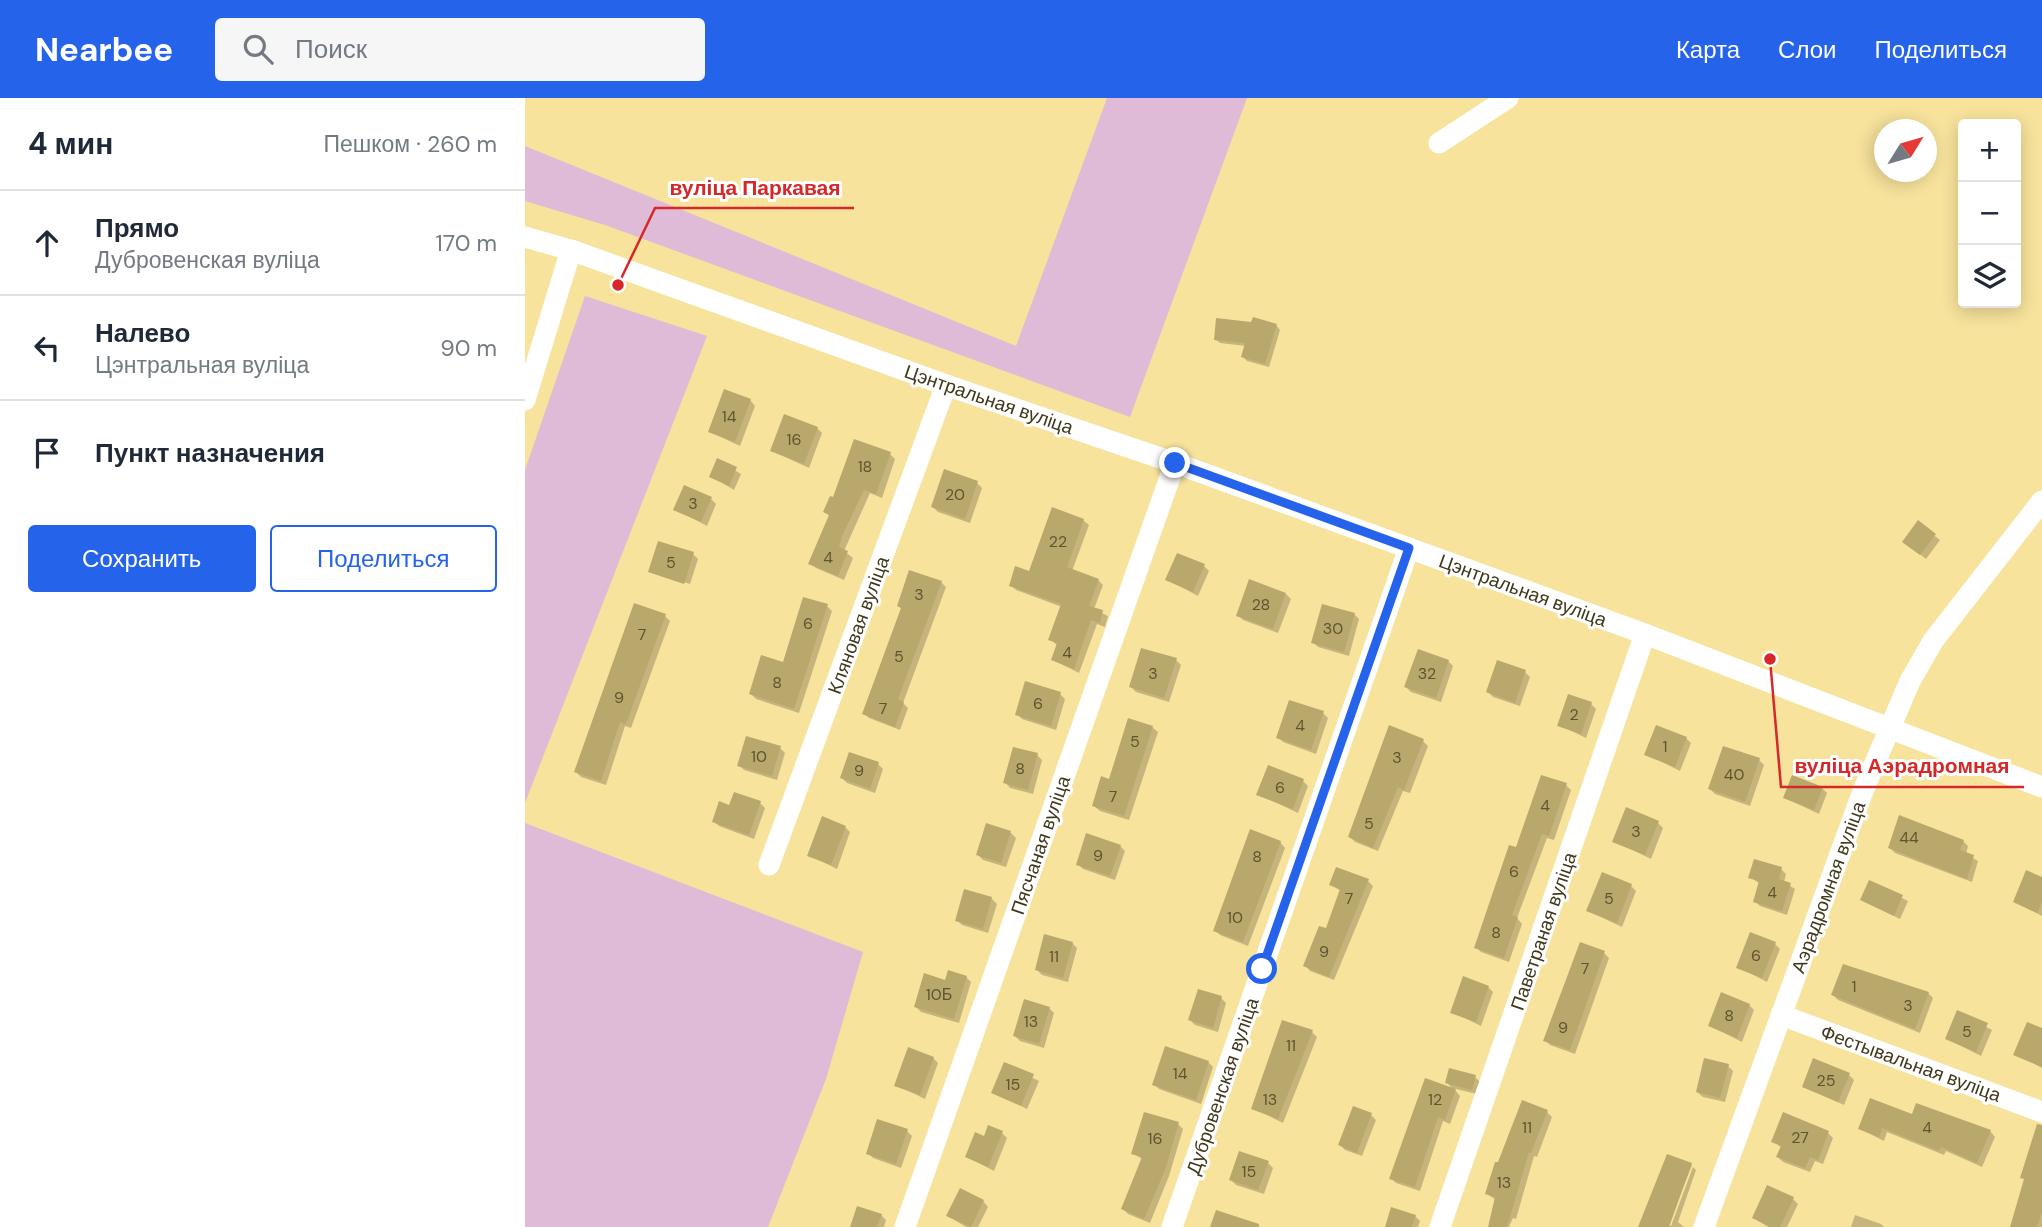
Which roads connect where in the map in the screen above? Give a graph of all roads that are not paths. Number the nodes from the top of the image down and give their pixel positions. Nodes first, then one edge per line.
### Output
1 (1508, 98) edge
2 (1439, 143) dead end
3 (525, 237) edge
4 (571, 250) junction
5 (946, 385) junction
6 (525, 400) edge
7 (1175, 463) junction
8 (2042, 501) edge
9 (1409, 548) junction
10 (1645, 634) junction
11 (1892, 730) junction
12 (2042, 786) edge
13 (769, 865) dead end
14 (1781, 1015) junction
15 (2042, 1112) edge
16 (905, 1227) edge
17 (1172, 1227) edge
18 (1440, 1227) edge
19 (1704, 1227) edge

1 - 2 street
3 - 4 street, Цэнтральная вуліца
4 - 5 street, Цэнтральная вуліца
4 - 6 street
5 - 7 street, Цэнтральная вуліца
5 - 13 street, Кляновая вуліца
7 - 9 street, Цэнтральная вуліца
7 - 16 street, Пясчаная вуліца
8 - 11 street, Аэрадромная вуліца
9 - 10 street, Цэнтральная вуліца
9 - 17 street, Дубровенская вуліца
10 - 11 street, Цэнтральная вуліца
10 - 18 street, Паветраная вуліца
11 - 12 street, Цэнтральная вуліца
11 - 14 street, Аэрадромная вуліца
14 - 15 street, Фестывальная вуліца
14 - 19 street, Аэрадромная вуліца

